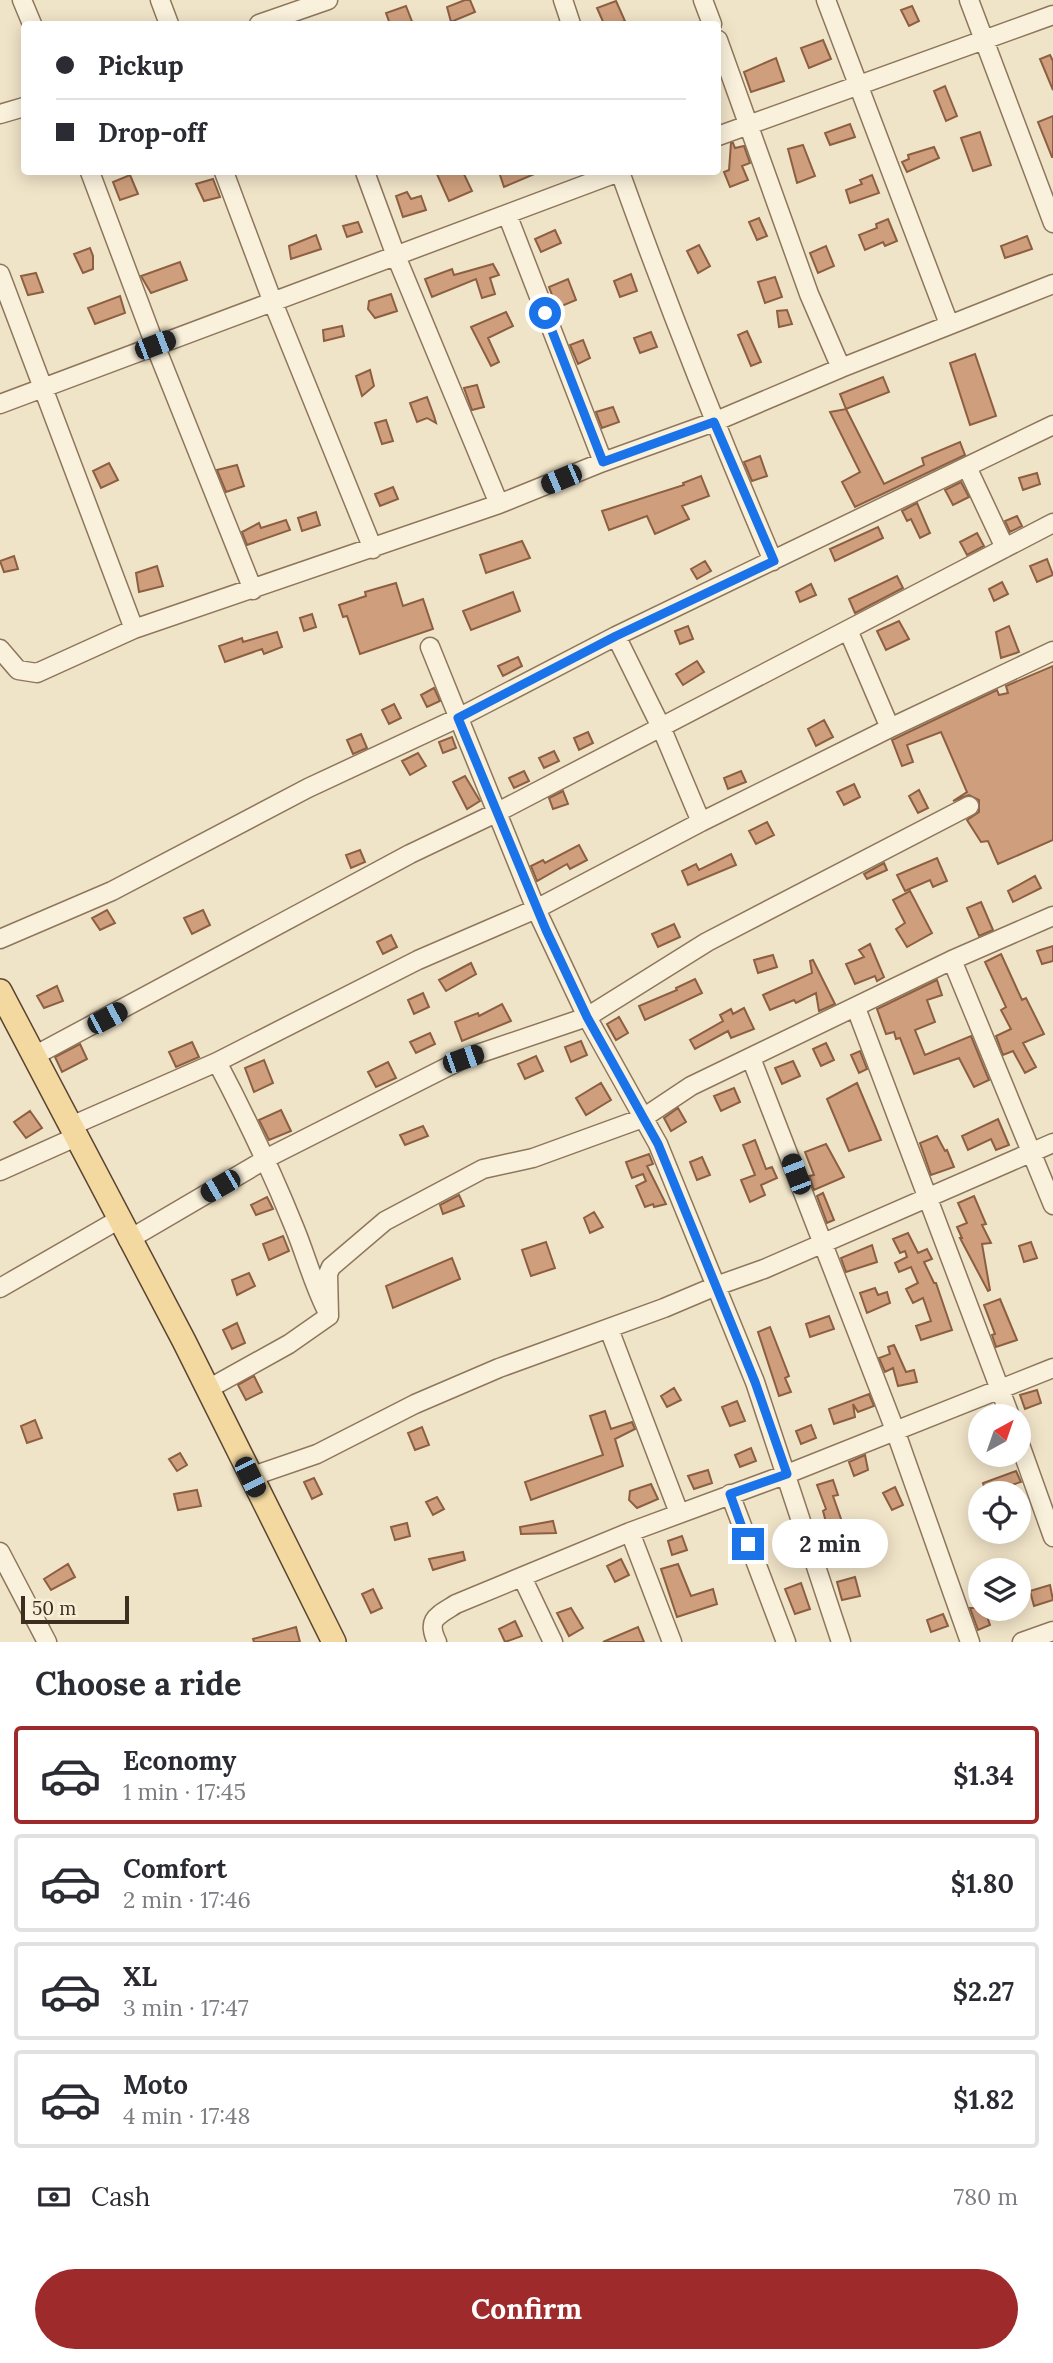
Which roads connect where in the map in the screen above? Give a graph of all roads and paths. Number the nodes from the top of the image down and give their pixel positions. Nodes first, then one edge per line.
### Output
1 (22, 0) edge
2 (160, 0) edge
3 (328, 0) edge
4 (563, 0) edge
5 (703, 0) edge
6 (826, 0) edge
7 (969, 0) edge
8 (305, 11) edge
9 (1053, 15) edge
10 (31, 21) edge
11 (168, 21) edge
12 (270, 21) edge
13 (570, 21) edge
14 (711, 21) edge
15 (984, 40) junction
16 (721, 48) edge
17 (858, 86) junction
18 (21, 108) edge
19 (0, 114) edge
20 (749, 125) junction
21 (721, 135) edge
22 (91, 175) edge
23 (225, 175) edge
24 (366, 175) edge
25 (612, 175) edge
26 (621, 175) edge
27 (507, 214) junction
28 (1053, 223) edge
29 (396, 256) junction
30 (0, 274) edge
31 (1053, 284) edge
32 (272, 300) junction
33 (949, 324) junction
34 (155, 345) junction
35 (841, 368) junction
36 (43, 387) junction
37 (0, 404) edge
38 (714, 422) junction
39 (1053, 425) edge
40 (603, 462) junction
41 (967, 467) junction
42 (499, 504) junction
43 (1053, 523) edge
44 (1005, 548) junction
45 (373, 549) junction
46 (774, 561) junction
47 (253, 590) junction
48 (134, 629) junction
49 (848, 630) junction
50 (616, 636) junction
51 (430, 647) dead end
52 (0, 649) edge
53 (1053, 651) edge
54 (458, 718) junction
55 (660, 727) junction
56 (890, 727) junction
57 (969, 806) dead end
58 (496, 813) junction
59 (701, 822) junction
60 (536, 909) junction
61 (1053, 916) edge
62 (0, 939) edge
63 (952, 960) junction
64 (0, 991) edge
65 (856, 1008) junction
66 (587, 1017) junction
67 (34, 1056) junction
68 (751, 1058) junction
69 (217, 1062) junction
70 (643, 1118) junction
71 (73, 1132) junction
72 (1053, 1143) edge
73 (1032, 1153) junction
74 (267, 1159) junction
75 (0, 1171) edge
76 (928, 1199) junction
77 (1053, 1205) edge
78 (123, 1230) junction
79 (823, 1243) junction
80 (716, 1286) junction
81 (0, 1288) edge
82 (329, 1316) junction
83 (609, 1329) junction
84 (1053, 1368) edge
85 (1000, 1388) junction
86 (208, 1390) junction
87 (1006, 1404) edge
88 (895, 1430) junction
89 (1028, 1467) edge
90 (787, 1474) junction
91 (250, 1477) junction
92 (730, 1494) junction
93 (679, 1513) junction
94 (630, 1532) junction
95 (1053, 1537) edge
96 (0, 1552) edge
97 (522, 1577) junction
98 (1053, 1631) edge
99 (47, 1642) edge
100 (334, 1642) edge
101 (437, 1642) edge
102 (553, 1642) edge
103 (672, 1642) edge
104 (786, 1642) edge
105 (841, 1642) edge
106 (970, 1642) edge
107 (1022, 1642) edge

1 - 10 street
2 - 11 street
3 - 8 street
4 - 13 street
5 - 14 street
6 - 17 street
7 - 15 street
8 - 12 street
9 - 15 street
15 - 17 street
15 - 28 street
16 - 20 street
17 - 20 street
17 - 33 street
18 - 19 street
20 - 21 street
20 - 35 street
22 - 34 street
23 - 32 street
24 - 29 street
25 - 27 street
26 - 38 street
27 - 29 street
27 - 40 street
29 - 32 street
29 - 42 street
30 - 36 street
31 - 33 street
32 - 34 street
32 - 45 street
33 - 35 street
34 - 36 street
34 - 47 street
35 - 38 street
36 - 37 street
36 - 48 street
38 - 40 street
38 - 46 street
39 - 41 street
40 - 42 street
41 - 44 street
41 - 46 street
42 - 45 street
43 - 44 street
44 - 49 street
45 - 47 street
46 - 50 street
47 - 48 street
48 - 52 street
49 - 55 street
49 - 56 street
50 - 54 street
50 - 55 street
51 - 54 street
53 - 56 street
54 - 58 street
54 - 62 street
55 - 58 street
55 - 59 street
56 - 59 street
57 - 66 street
58 - 60 street
58 - 67 street
59 - 60 street
60 - 66 street
60 - 69 street
61 - 63 street
63 - 65 street
63 - 73 street
64 - 67 main road
65 - 68 street
65 - 76 street
66 - 70 street
66 - 74 street
67 - 71 main road
68 - 70 street
68 - 79 street
69 - 71 street
69 - 74 street
70 - 80 street
70 - 82 street
71 - 75 street
71 - 78 main road
72 - 73 street
73 - 76 street
73 - 77 street
74 - 78 street
74 - 82 street
76 - 79 street
76 - 85 street
78 - 81 street
78 - 86 main road
79 - 80 street
79 - 88 street
80 - 83 street
80 - 90 street
82 - 86 street
83 - 91 street
83 - 93 street
84 - 85 street
85 - 87 street
85 - 88 street
86 - 91 main road
88 - 90 street
88 - 106 street
89 - 95 street
90 - 92 street
90 - 105 street
91 - 100 main road
92 - 93 street
92 - 104 street
93 - 94 street
94 - 97 street
94 - 103 street
96 - 99 street
97 - 101 street
97 - 102 street
98 - 107 street

